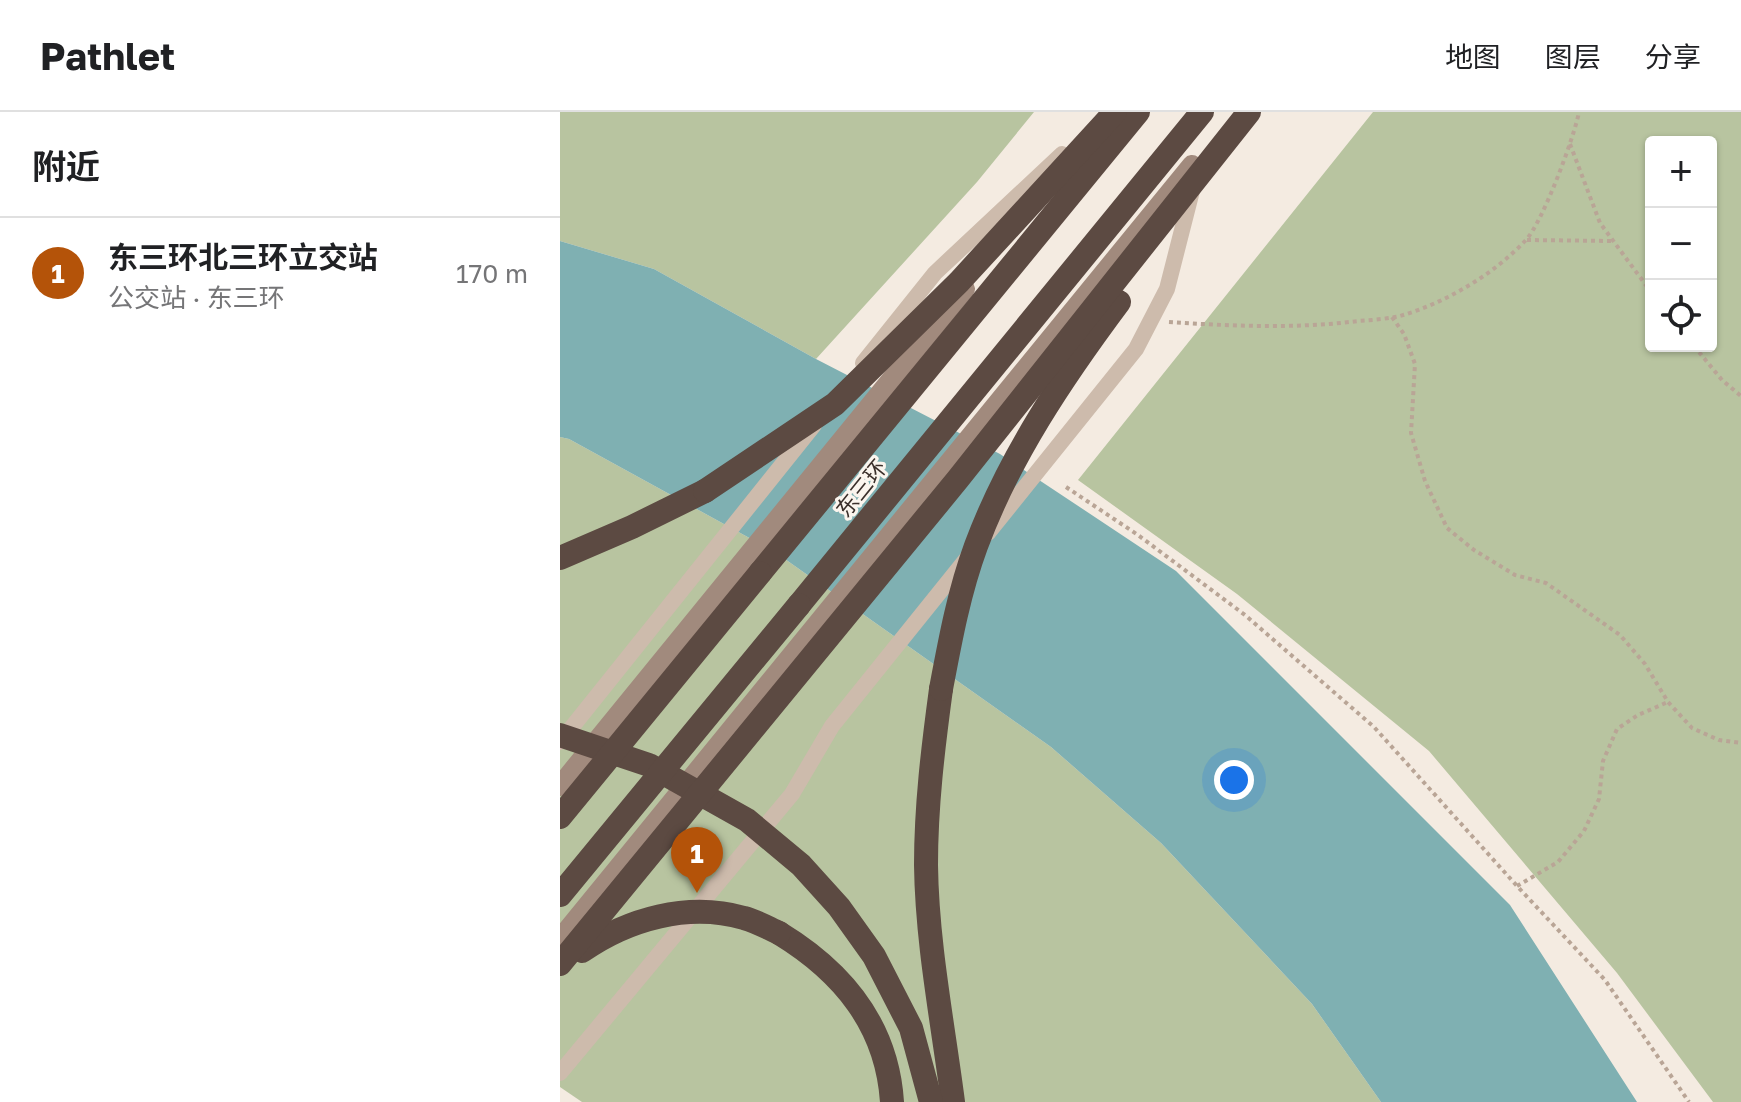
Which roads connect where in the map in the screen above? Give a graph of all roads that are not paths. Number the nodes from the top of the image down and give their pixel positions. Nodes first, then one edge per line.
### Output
1 (1111, 112) edge
2 (1138, 112) edge
3 (1202, 112) edge
4 (1235, 112) edge
5 (1249, 112) edge
6 (1202, 153) junction
7 (632, 527) junction
8 (560, 550) edge
9 (560, 558) edge
10 (560, 735) edge
11 (560, 742) edge
12 (560, 786) edge
13 (560, 817) edge
14 (560, 895) edge
15 (560, 939) edge
16 (560, 965) edge
17 (560, 1073) edge
18 (892, 1102) edge
19 (931, 1102) edge
20 (953, 1102) edge

1 - 7 highway, bridge
1 - 11 street, bridge
1 - 12 main road
2 - 13 highway, 东三环, bridge
3 - 14 highway, 东三环, bridge
4 - 6 main road
5 - 16 highway, bridge
5 - 20 highway, bridge
6 - 15 main road
6 - 17 street, bridge
7 - 8 highway
7 - 9 highway
10 - 19 highway, bridge
16 - 18 highway, bridge

